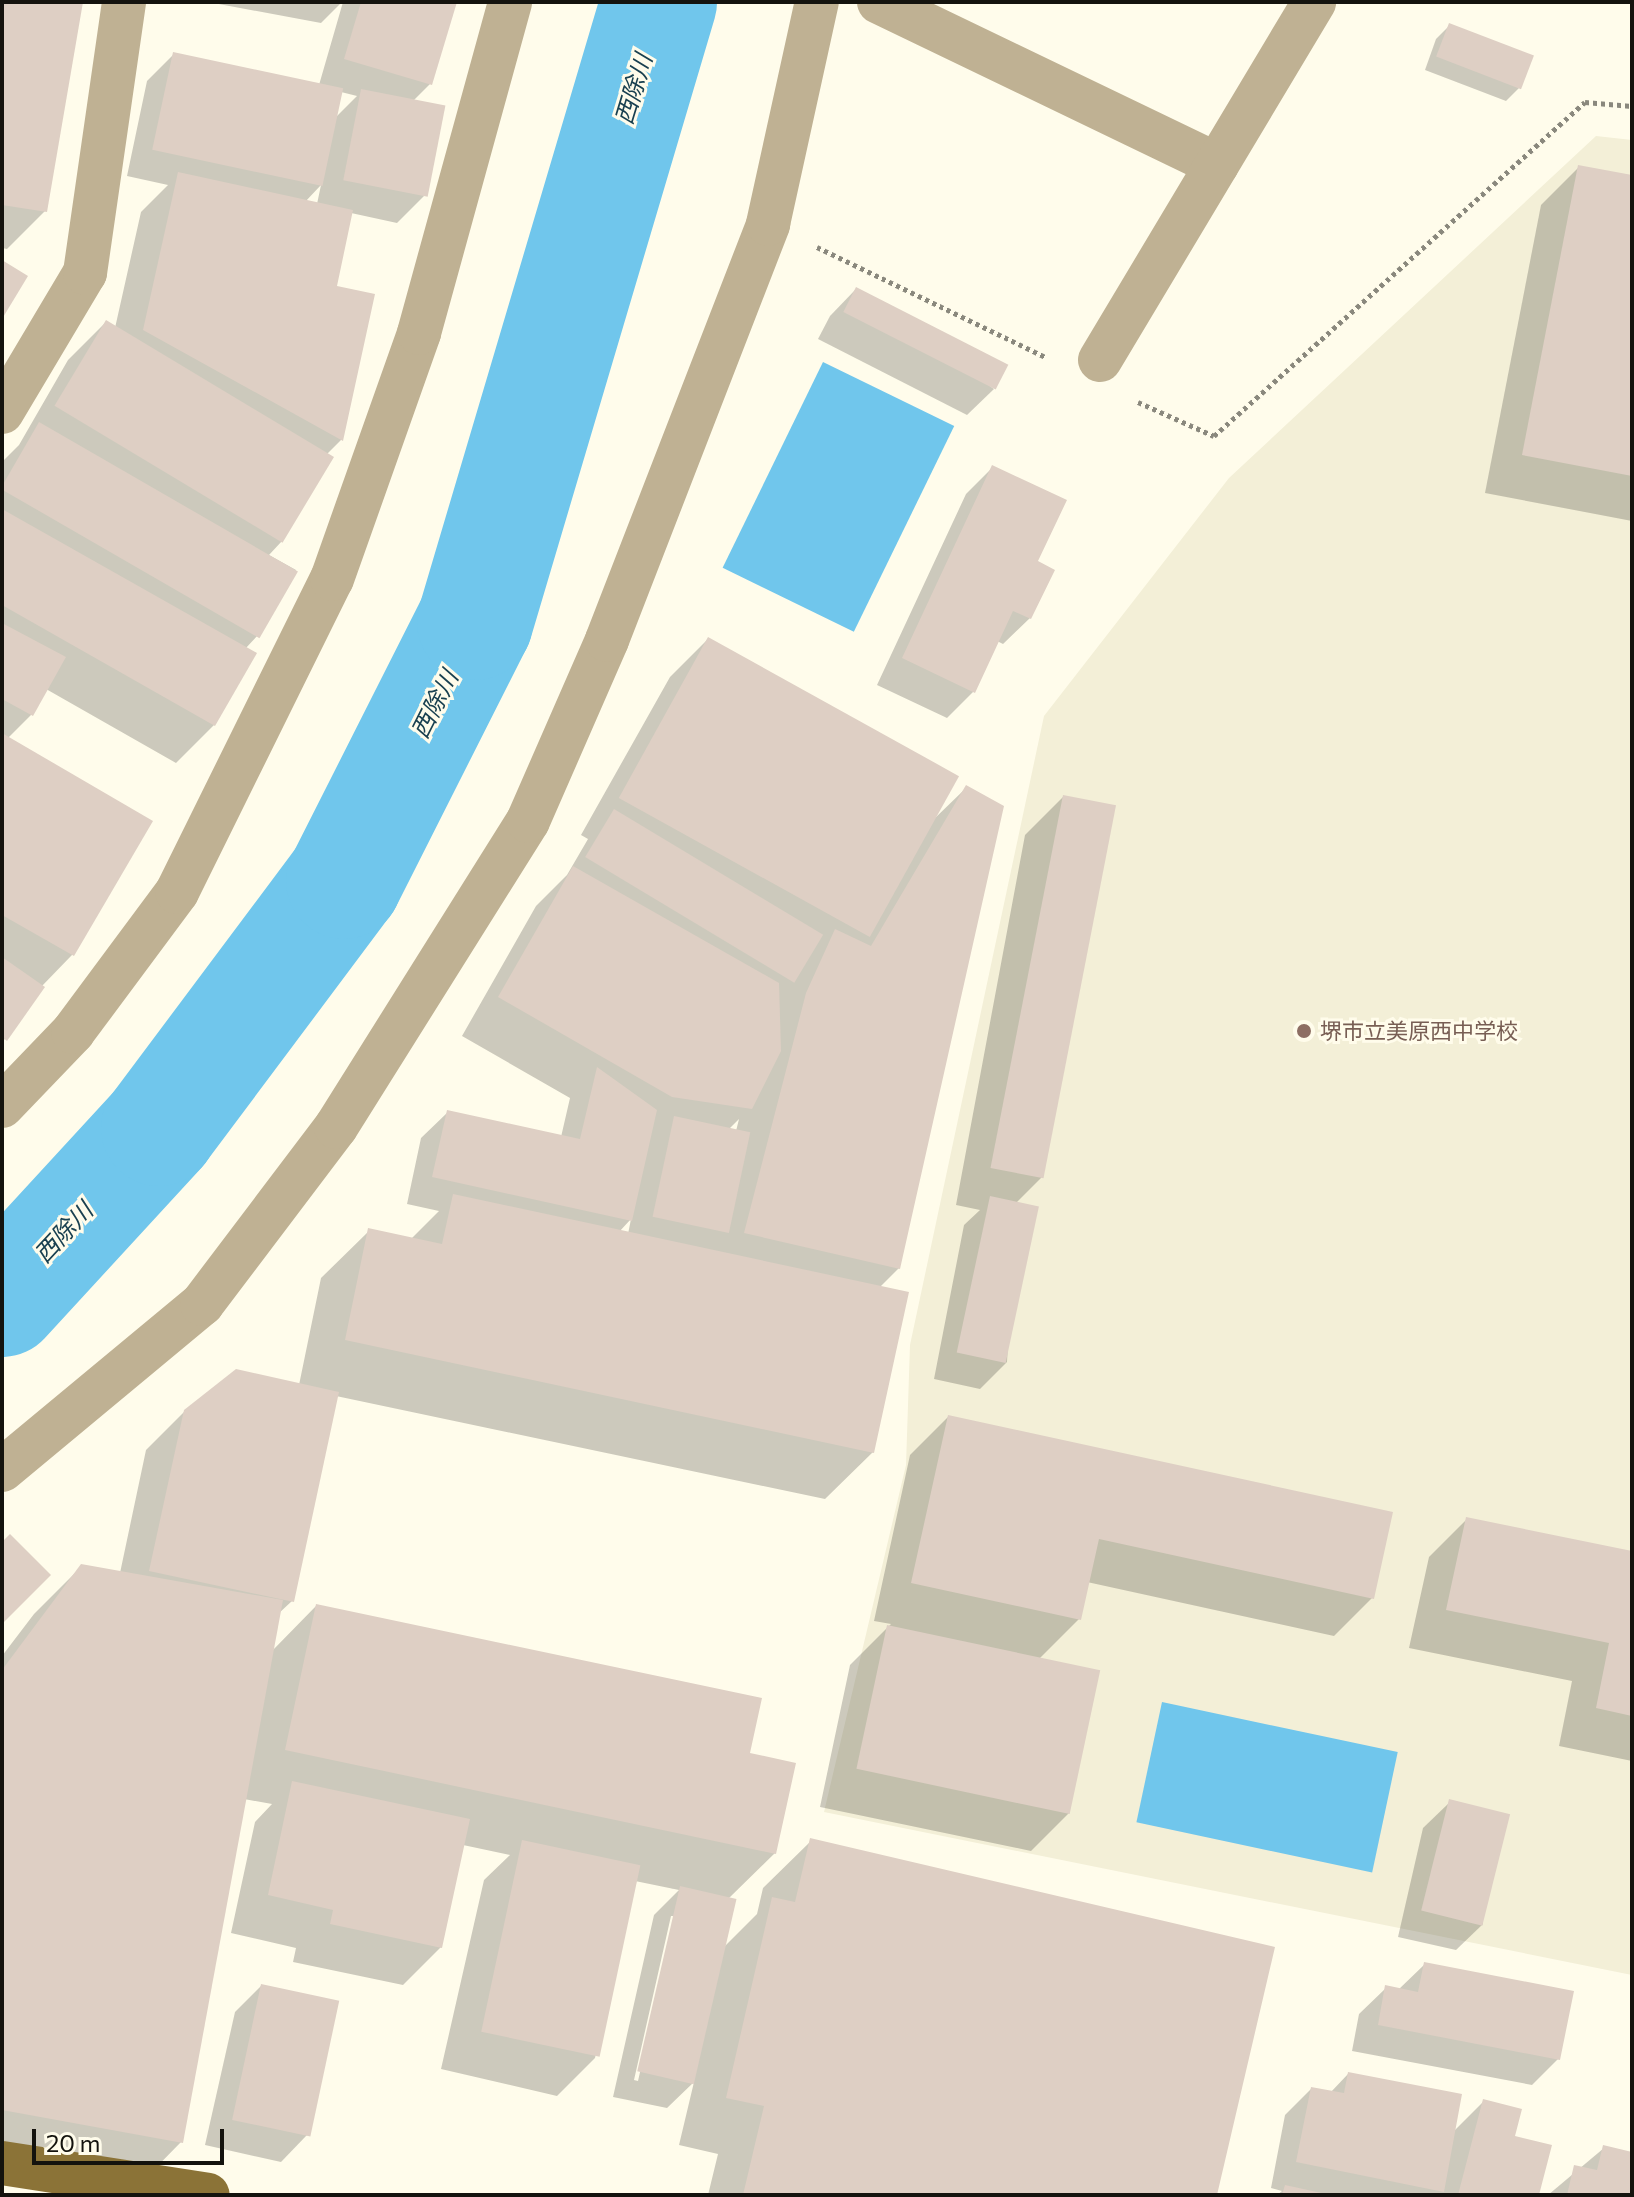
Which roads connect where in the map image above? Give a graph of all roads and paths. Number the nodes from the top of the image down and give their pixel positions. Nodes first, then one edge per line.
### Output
1 (124, 2) edge
2 (510, 2) edge
3 (817, 2) edge
4 (879, 2) edge
5 (1314, 2) edge
6 (1632, 106) edge
7 (1217, 165) junction
8 (768, 224) junction
9 (1048, 359) dead end
10 (1100, 360) dead end
11 (1132, 399) dead end
12 (2, 412) edge
13 (2, 1106) edge
14 (2, 1470) edge
15 (2, 2163) edge
16 (208, 2195) edge

1 - 12 street
2 - 13 street
3 - 8 street
4 - 7 street
5 - 7 street
6 - 11 path
7 - 10 street
8 - 9 path
8 - 14 street
15 - 16 main road

